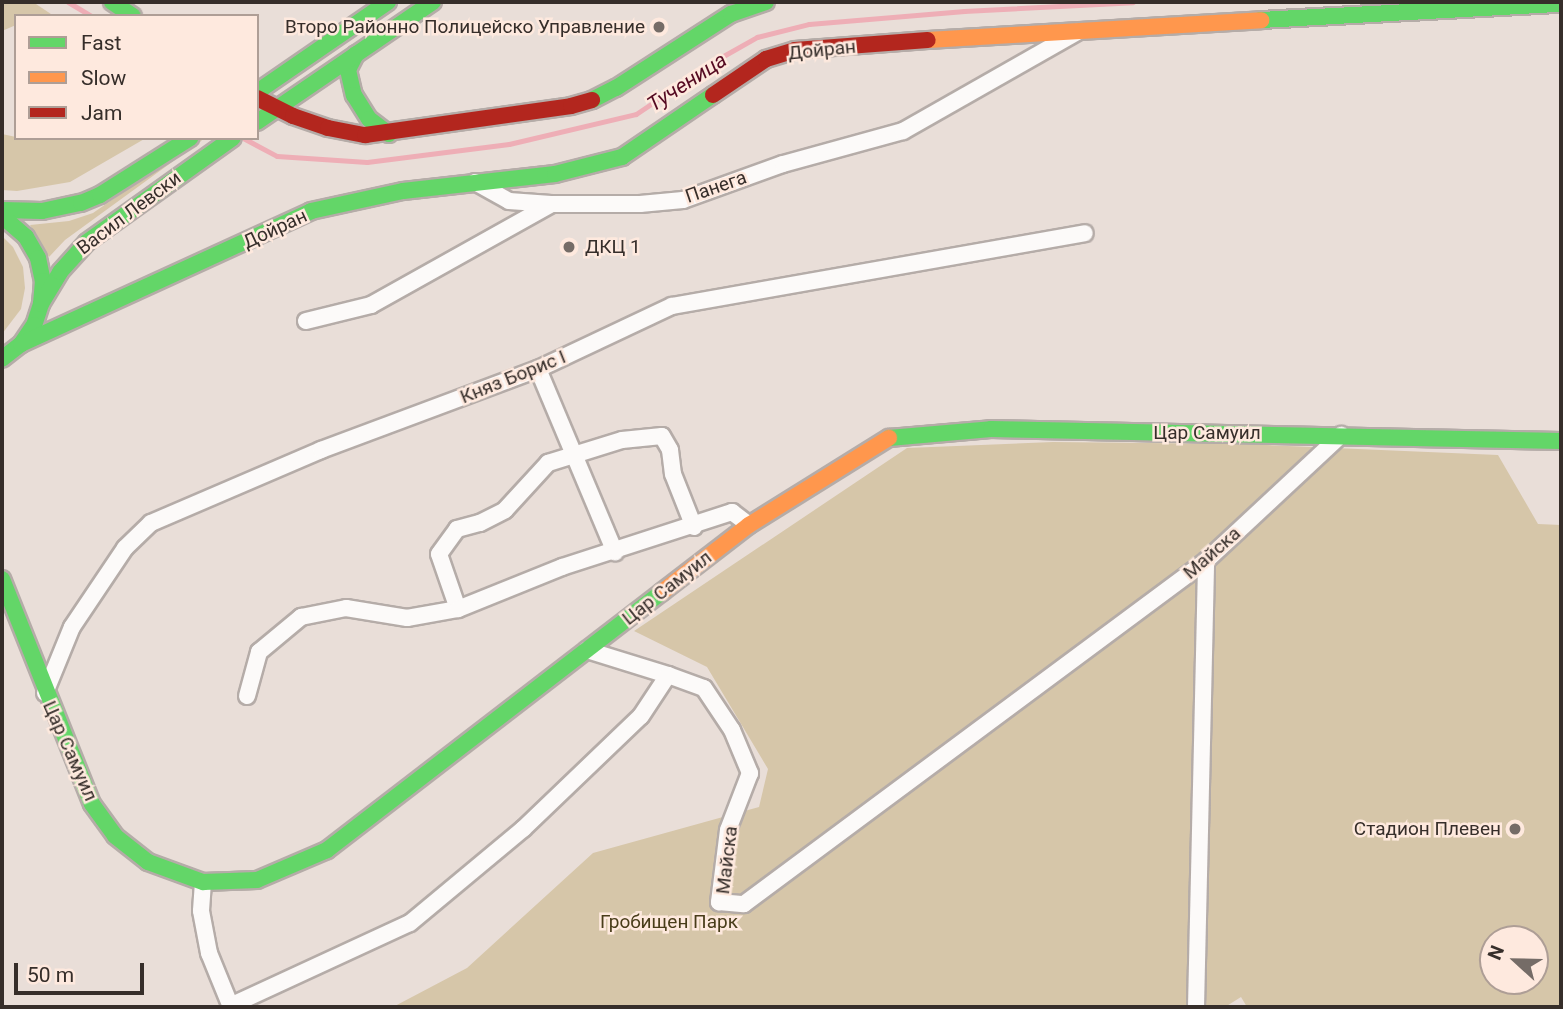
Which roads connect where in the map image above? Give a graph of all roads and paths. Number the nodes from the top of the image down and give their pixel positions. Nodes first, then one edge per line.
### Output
1 (111, 2) edge
2 (388, 2) edge
3 (433, 2) edge
4 (766, 2) edge
5 (743, 5) edge
6 (1561, 5) edge
7 (130, 14) edge
8 (1080, 30) junction
9 (356, 54) junction
10 (259, 91) edge
11 (259, 99) edge
12 (277, 109) junction
13 (259, 121) edge
14 (389, 134) junction
15 (187, 140) edge
16 (230, 140) edge
17 (475, 182) junction
18 (552, 204) junction
19 (2, 210) edge
20 (2, 216) edge
21 (1085, 233) dead end
22 (41, 304) junction
23 (306, 321) dead end
24 (21, 344) junction
25 (3, 360) edge
26 (538, 369) junction
27 (1341, 435) junction
28 (1561, 441) edge
29 (574, 457) junction
30 (749, 525) junction
31 (694, 527) junction
32 (615, 552) junction
33 (1206, 561) junction
34 (2, 579) edge
35 (458, 609) junction
36 (587, 650) junction
37 (668, 675) junction
38 (45, 693) junction
39 (247, 696) dead end
40 (203, 882) junction
41 (230, 1006) edge
42 (1196, 1007) edge

1 - 7 street
2 - 10 street
3 - 9 street
4 - 5 street
5 - 14 street
6 - 8 street, Дойран
8 - 17 street, Дойран
8 - 18 street, Панега
9 - 12 street
9 - 14 street
11 - 12 street
12 - 13 street
12 - 14 street
15 - 19 street, Васил Левски
16 - 22 street, Васил Левски
17 - 18 street
17 - 24 street, Дойран
18 - 23 street, Панега
20 - 22 street
21 - 26 street, Княз Борис I
22 - 24 street, Васил Левски
24 - 25 street
26 - 29 street
26 - 38 street, Княз Борис I
27 - 28 street, Цар Самуил
27 - 30 street, Цар Самуил
27 - 33 street, Майска
29 - 31 street
29 - 32 street
29 - 35 street
30 - 31 street
30 - 36 street, Цар Самуил
31 - 32 street
32 - 35 street
33 - 37 street, Майска
33 - 42 street
34 - 38 street, Цар Самуил
35 - 39 street
36 - 37 street
36 - 40 street, Цар Самуил
37 - 41 street
38 - 40 street, Цар Самуил
40 - 41 street

